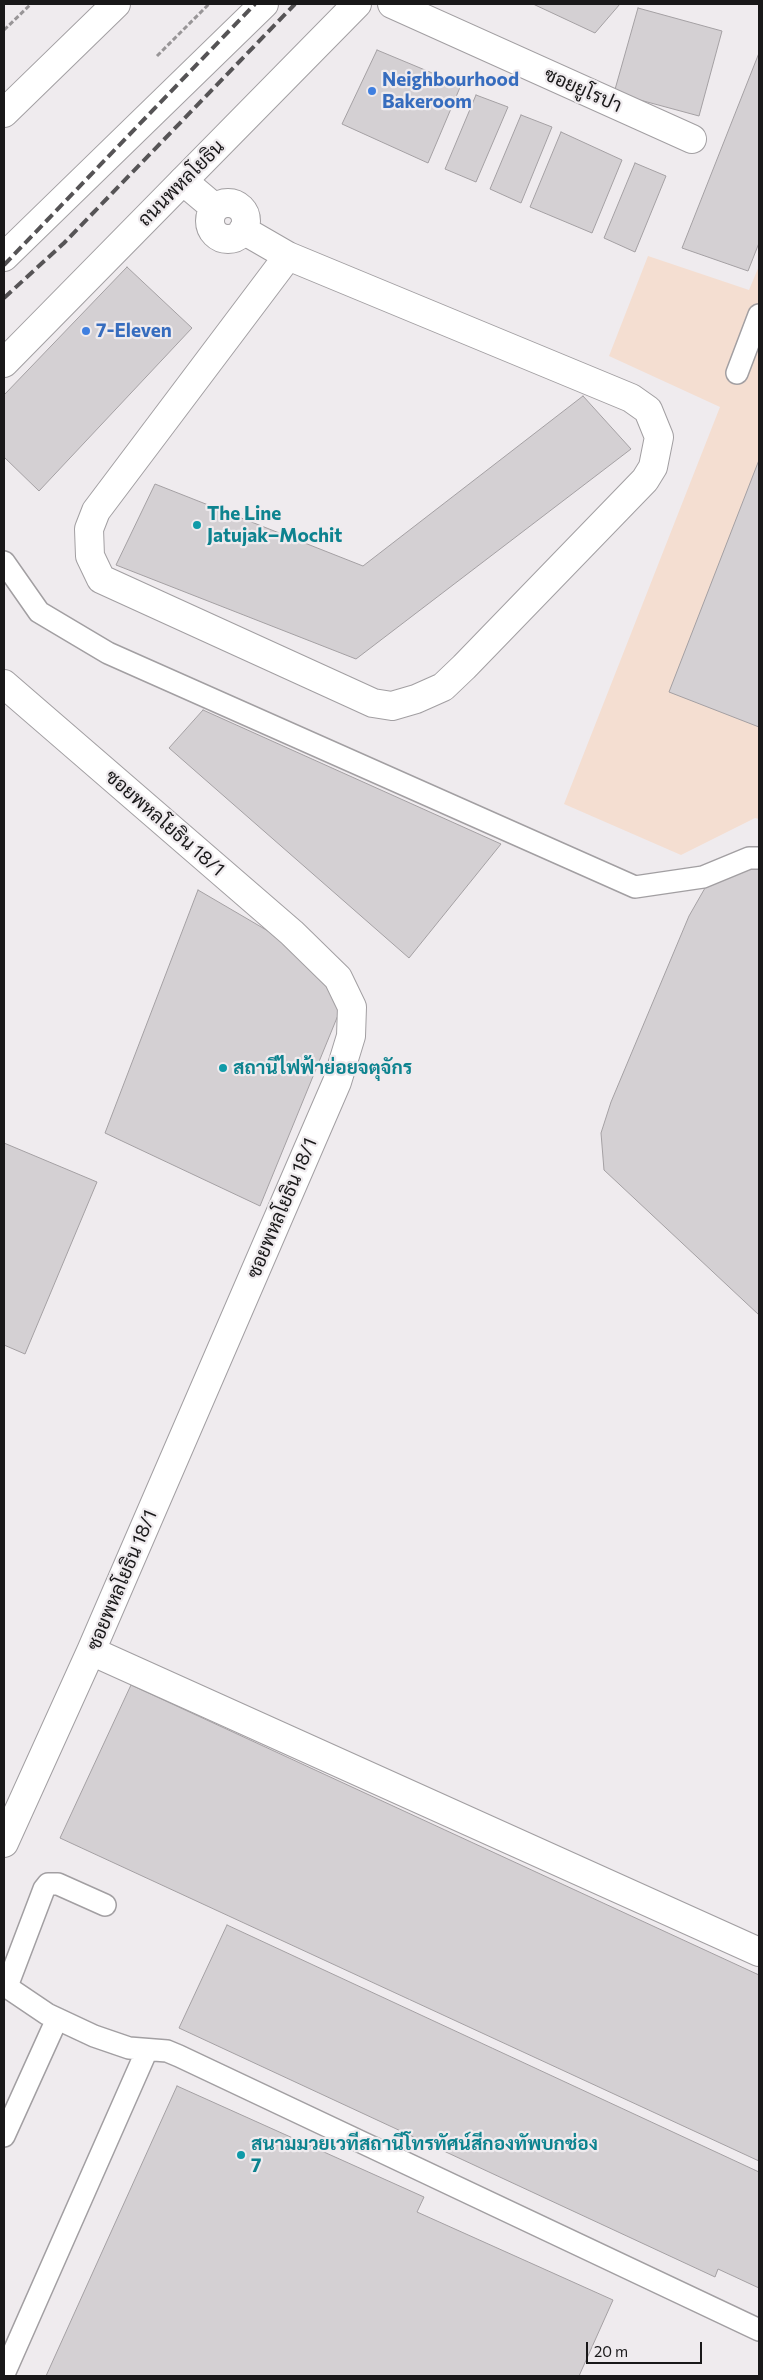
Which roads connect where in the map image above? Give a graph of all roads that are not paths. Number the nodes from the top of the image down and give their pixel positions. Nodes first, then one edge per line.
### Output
1 (116, 4) edge
2 (264, 4) edge
3 (357, 4) edge
4 (392, 4) edge
5 (4, 113) edge
6 (692, 139) dead end
7 (183, 181) junction
8 (288, 256) junction
9 (4, 257) edge
10 (759, 315) edge
11 (4, 363) edge
12 (737, 373) dead end
13 (4, 562) edge
14 (4, 684) edge
15 (759, 858) edge
16 (91, 1652) junction
17 (4, 1842) edge
18 (104, 1905) dead end
19 (759, 1952) edge
20 (57, 2019) junction
21 (147, 2050) junction
22 (4, 2136) edge
23 (759, 2330) edge
24 (4, 2374) edge

1 - 5 street
2 - 9 street
3 - 7 street, ถนนพหลโยธิน
4 - 6 street, ซอยยูโรปา
7 - 8 street
7 - 11 street, ถนนพหลโยธิน
8 - 8 street
10 - 12 lane
13 - 15 lane
14 - 16 street, ซอยพหลโยธิน 18/1
16 - 17 street, ซอยพหลโยธิน 18/1
16 - 19 street
18 - 20 lane
20 - 21 lane
20 - 22 lane
21 - 23 lane
21 - 24 lane

